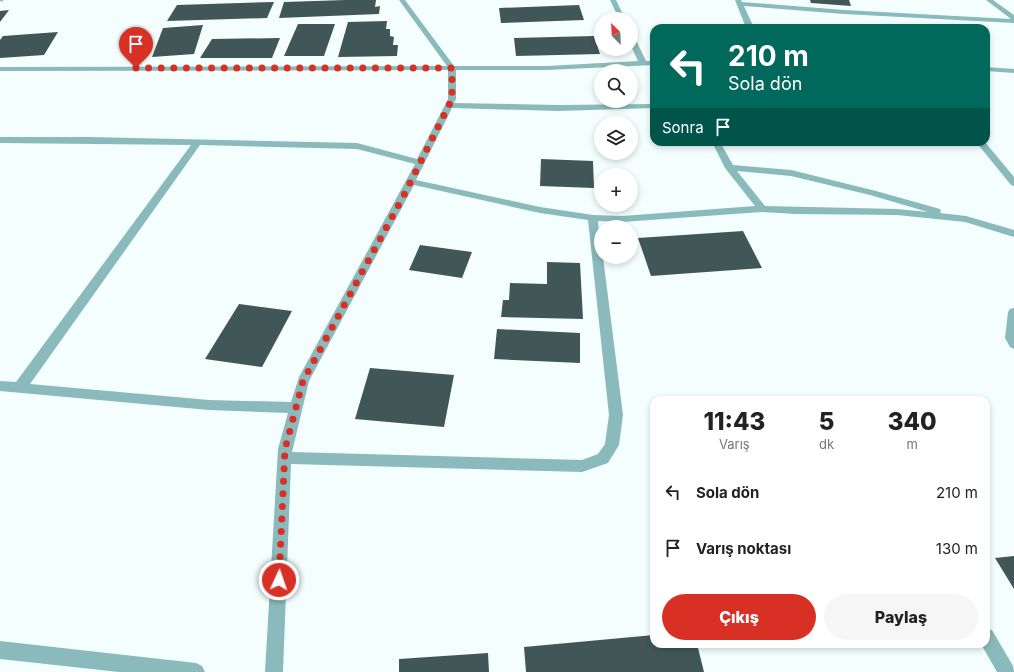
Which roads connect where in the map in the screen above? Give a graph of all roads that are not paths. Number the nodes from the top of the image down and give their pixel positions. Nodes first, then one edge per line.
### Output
1 (402, 0) edge
2 (613, 0) edge
3 (989, 0) edge
4 (739, 2) edge
5 (619, 12) edge
6 (1014, 20) edge
7 (748, 24) edge
8 (638, 53) edge
9 (650, 62) edge
10 (643, 63) junction
11 (452, 68) junction
12 (0, 69) edge
13 (990, 69) edge
14 (1014, 70) edge
15 (449, 105) junction
16 (650, 106) edge
17 (0, 140) edge
18 (198, 142) junction
19 (718, 146) edge
20 (983, 146) edge
21 (421, 162) junction
22 (730, 168) junction
23 (411, 182) junction
24 (1014, 183) edge
25 (762, 209) junction
26 (593, 218) junction
27 (966, 219) junction
28 (1014, 234) edge
29 (1014, 312) edge
30 (1014, 344) edge
31 (0, 386) edge
32 (20, 387) junction
33 (296, 408) junction
34 (285, 458) junction
35 (990, 643) edge
36 (0, 650) edge
37 (196, 672) edge
38 (274, 672) edge
39 (1007, 672) edge

1 - 11 street
2 - 5 street
3 - 6 street
4 - 6 street
4 - 7 street
8 - 10 street
9 - 10 street
10 - 11 street
11 - 12 street
11 - 15 street
13 - 14 street
15 - 16 street
15 - 21 street
17 - 18 street
18 - 21 street
18 - 32 street
19 - 22 street
20 - 24 street
21 - 23 street
22 - 25 street
22 - 27 street
23 - 26 street
23 - 33 street
25 - 26 street
25 - 27 street
26 - 34 street
27 - 28 street
29 - 30 street
31 - 32 street
32 - 33 street
33 - 34 street
34 - 38 street
35 - 39 street
36 - 37 street

